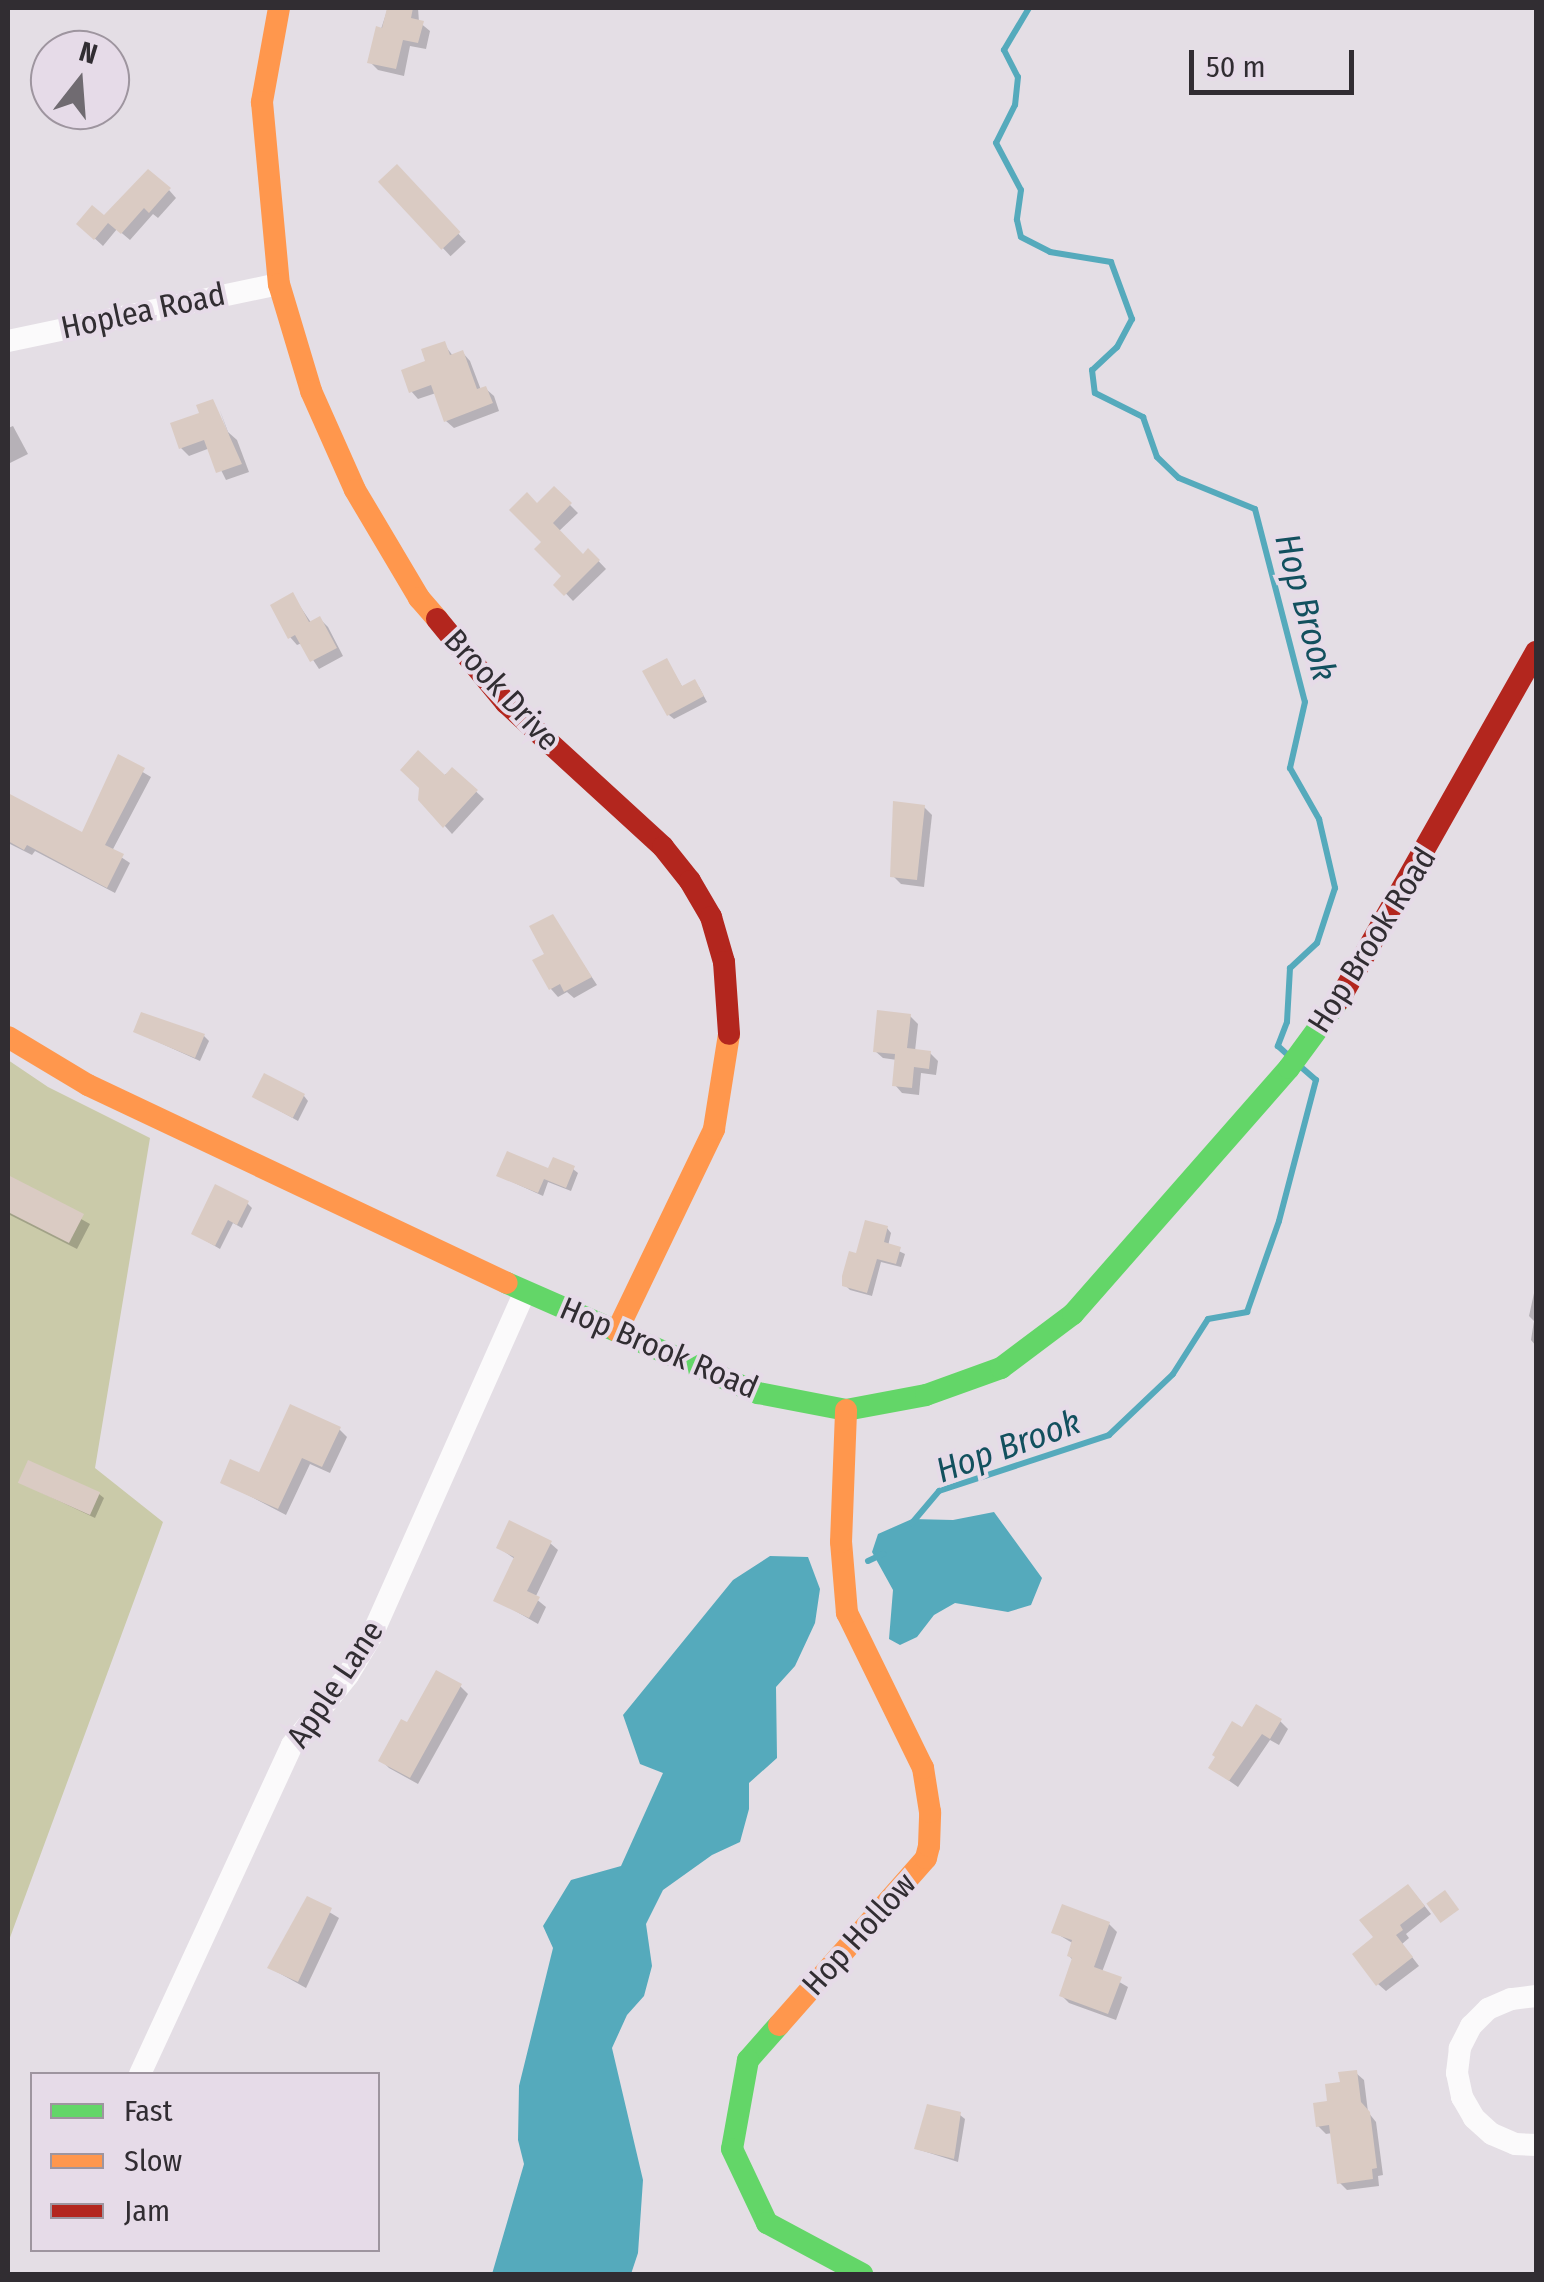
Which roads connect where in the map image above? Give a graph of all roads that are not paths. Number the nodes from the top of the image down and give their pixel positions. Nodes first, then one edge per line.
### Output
1 (279, 8) edge
2 (278, 284) junction
3 (8, 341) edge
4 (1536, 652) edge
5 (8, 1037) edge
6 (525, 1291) junction
7 (617, 1330) junction
8 (846, 1410) junction
9 (1536, 1996) edge
10 (141, 2072) edge
11 (1536, 2146) edge
12 (862, 2274) edge

1 - 2 street, Brook Drive
2 - 3 street, Hoplea Road
2 - 7 street, Brook Drive
4 - 8 street, Hop Brook Road
5 - 6 street, Hop Brook Road
6 - 7 street, Hop Brook Road
6 - 10 street, Apple Lane
7 - 8 street, Hop Brook Road
8 - 12 street, Hop Hollow
9 - 11 street

